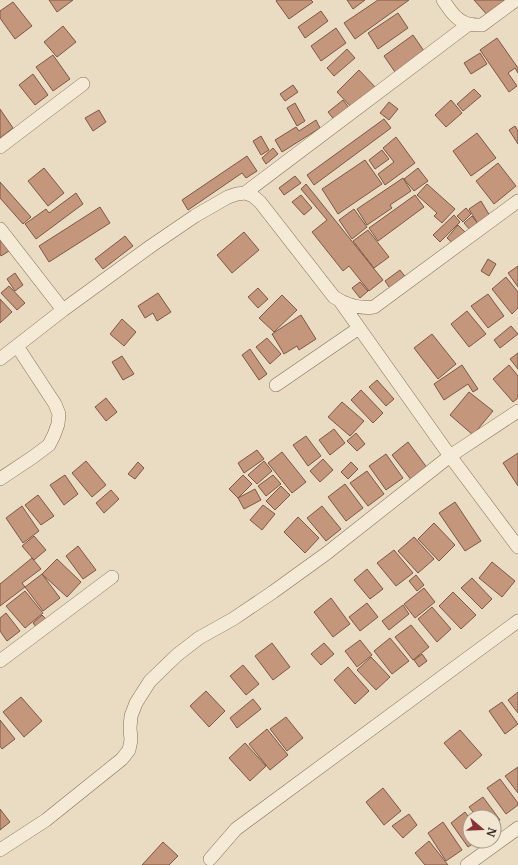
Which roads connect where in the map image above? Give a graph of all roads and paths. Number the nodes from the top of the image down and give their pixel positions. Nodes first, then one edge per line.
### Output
1 (443, 0) edge
2 (516, 0) edge
3 (469, 24) junction
4 (83, 84) dead end
5 (0, 147) edge
6 (245, 193) junction
7 (518, 201) edge
8 (0, 228) edge
9 (340, 301) junction
10 (63, 310) junction
11 (359, 328) junction
12 (17, 346) junction
13 (0, 359) edge
14 (276, 386) dead end
15 (518, 411) edge
16 (450, 456) junction
17 (0, 479) edge
18 (518, 547) edge
19 (112, 577) dead end
20 (518, 621) edge
21 (0, 661) edge
22 (518, 828) edge
23 (0, 850) edge
24 (210, 859) dead end
25 (467, 865) edge

1 - 3 street
2 - 3 street
3 - 6 street
4 - 5 street
6 - 9 street
6 - 10 street
7 - 9 street
8 - 10 street
9 - 11 street
10 - 12 street
11 - 14 street
11 - 16 street
12 - 13 street
12 - 17 street
15 - 16 street
16 - 18 street
16 - 23 street
19 - 21 street
20 - 24 street
22 - 25 street

